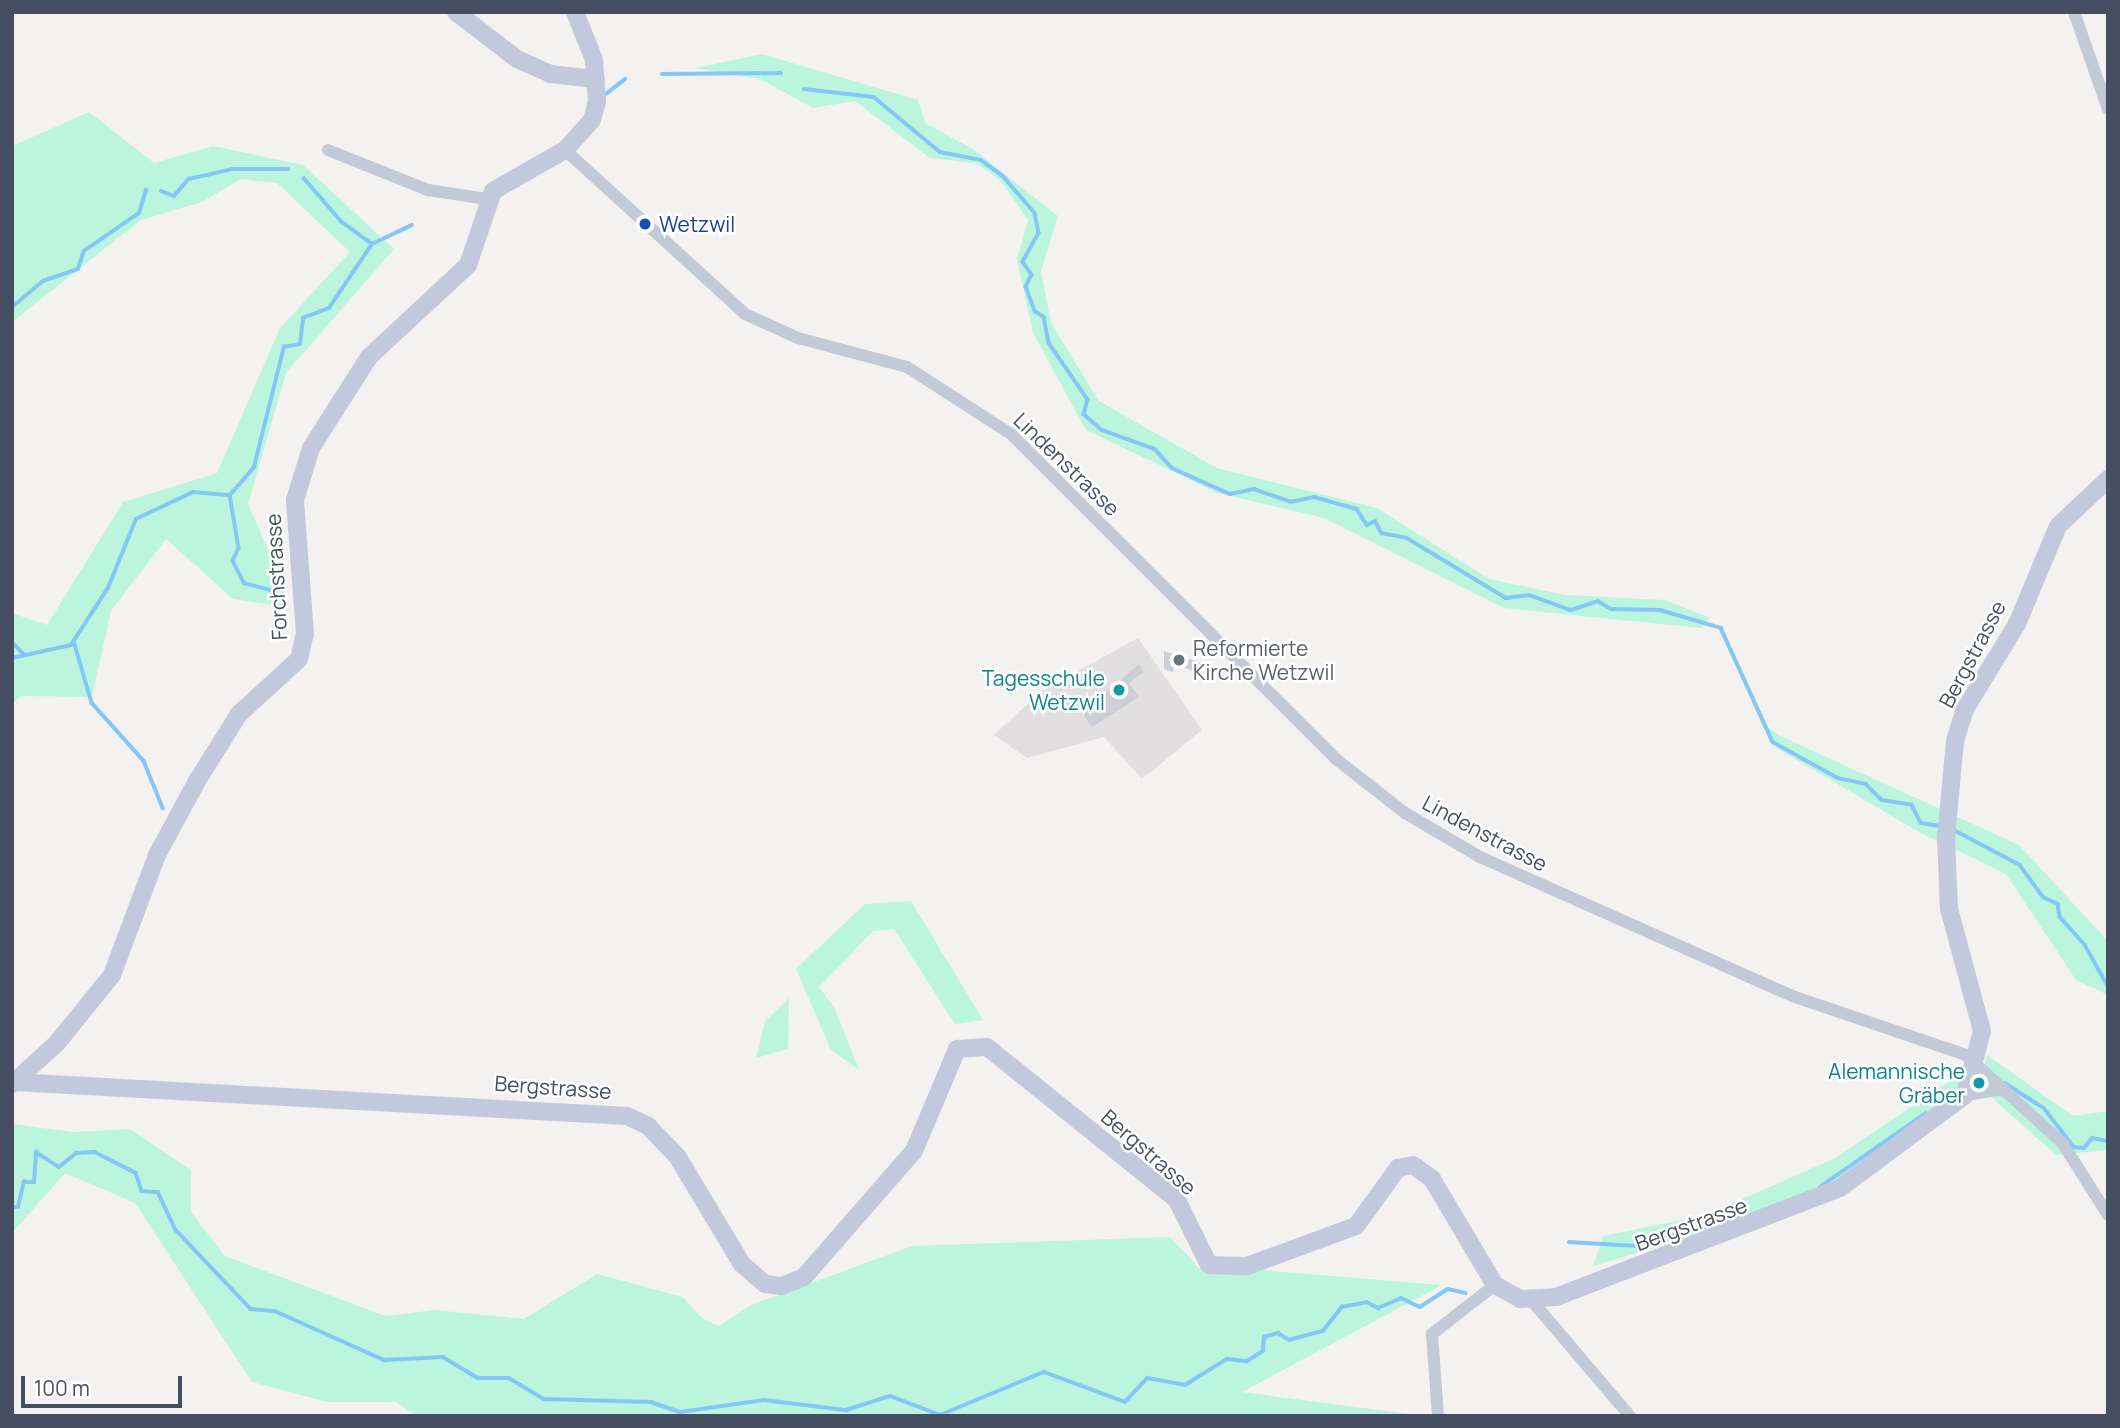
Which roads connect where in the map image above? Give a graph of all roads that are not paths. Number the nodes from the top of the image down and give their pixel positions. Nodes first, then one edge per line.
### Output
1 (456, 12) edge
2 (575, 12) edge
3 (2074, 12) edge
4 (596, 79) junction
5 (2108, 109) edge
6 (328, 150) dead end
7 (565, 150) junction
8 (487, 199) junction
9 (2108, 479) edge
10 (1977, 1064) junction
11 (14, 1083) edge
12 (2002, 1089) junction
13 (1965, 1095) junction
14 (2108, 1215) edge
15 (1495, 1285) junction
16 (1532, 1301) junction
17 (1438, 1416) edge
18 (1630, 1416) edge

1 - 4 street
2 - 4 street
3 - 5 street
4 - 7 street
6 - 8 street
7 - 8 street
7 - 10 street, Lindenstrasse
8 - 11 street, Forchstrasse
9 - 10 street, Bergstrasse
10 - 12 street, Lindenstrasse
10 - 13 street, Bergstrasse
11 - 15 street, Bergstrasse
12 - 13 street
12 - 14 street, Lindenstrasse
13 - 16 street, Bergstrasse
15 - 16 street
15 - 17 street
16 - 18 street

